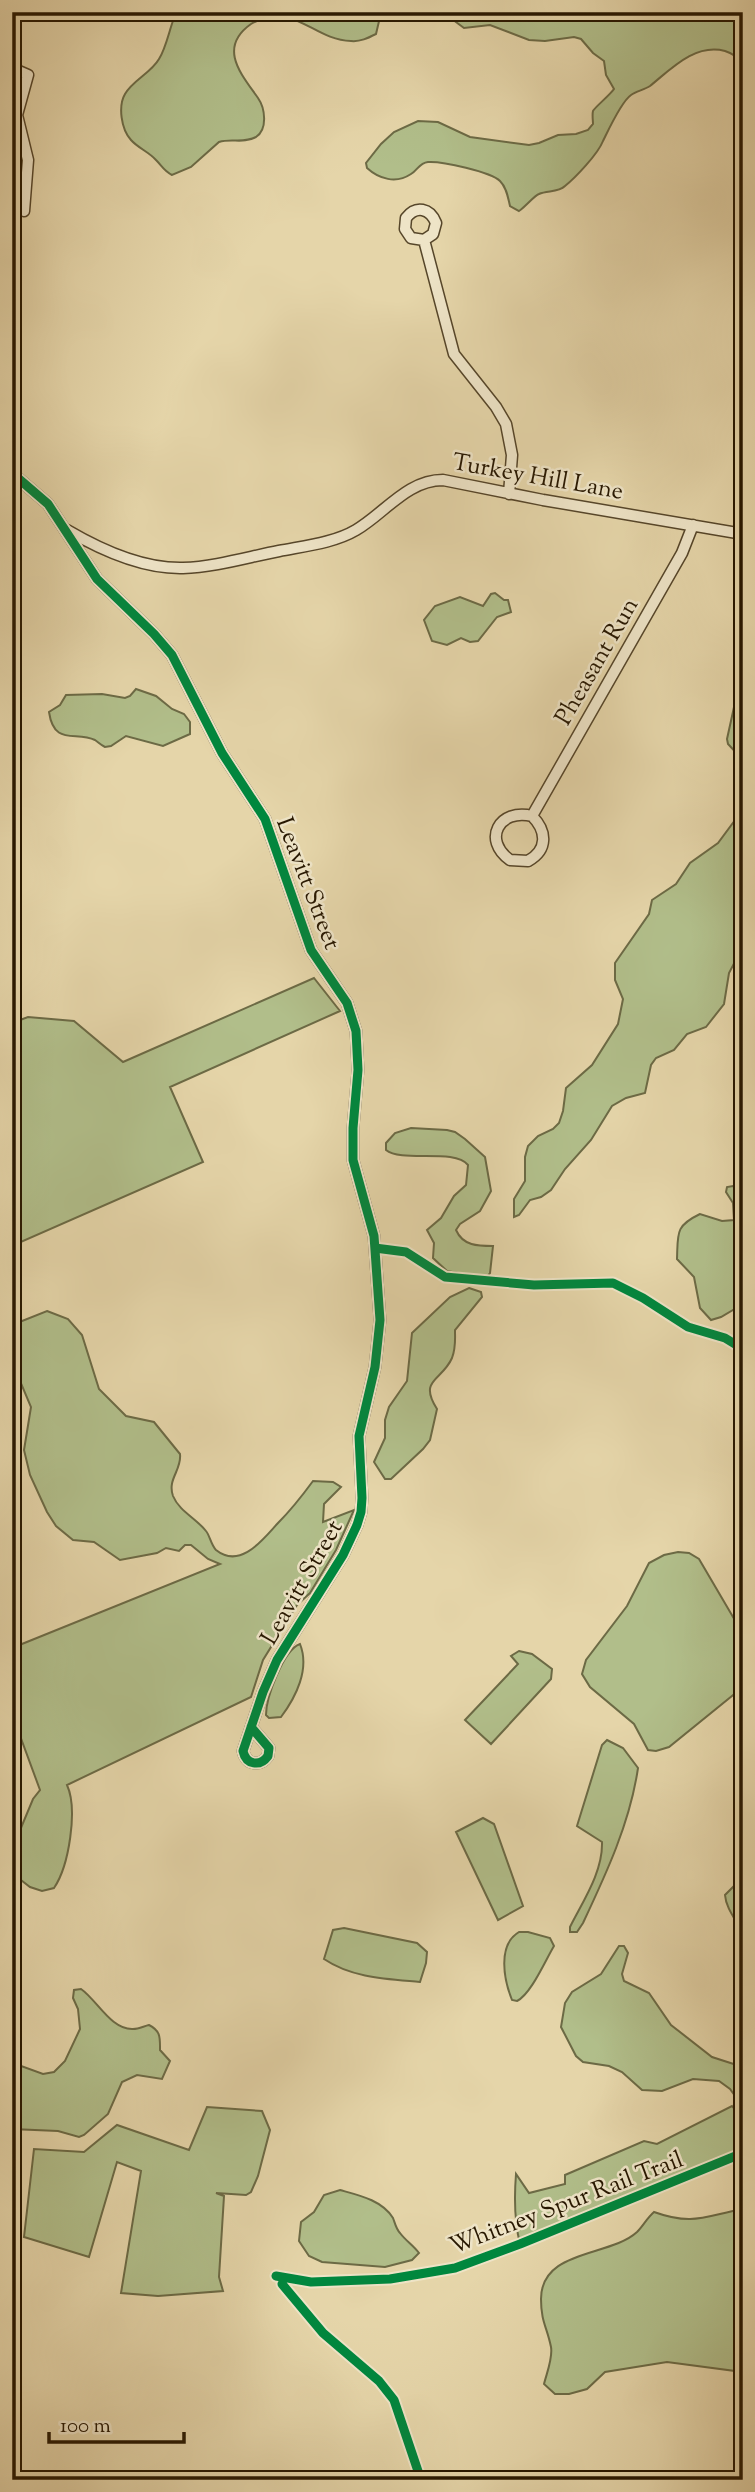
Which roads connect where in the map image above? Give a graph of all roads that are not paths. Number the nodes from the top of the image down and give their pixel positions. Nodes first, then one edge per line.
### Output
1 (12, 68) edge
2 (24, 211) dead end
3 (424, 240) dead end
4 (12, 473) edge
5 (509, 494) junction
6 (693, 525) junction
7 (66, 529) junction
8 (743, 534) edge
9 (95, 546) junction
10 (84, 560) junction
11 (532, 816) junction
12 (251, 1727) dead end

1 - 2 street
3 - 5 street
4 - 7 street, Leavitt Street
5 - 6 street, Turkey Hill Lane
5 - 9 street, Turkey Hill Lane
6 - 8 street, Turkey Hill Lane
6 - 11 street, Pheasant Run
7 - 9 street, Turkey Hill Lane
7 - 10 street, Leavitt Street
9 - 10 street
10 - 12 street, Leavitt Street
11 - 11 street

